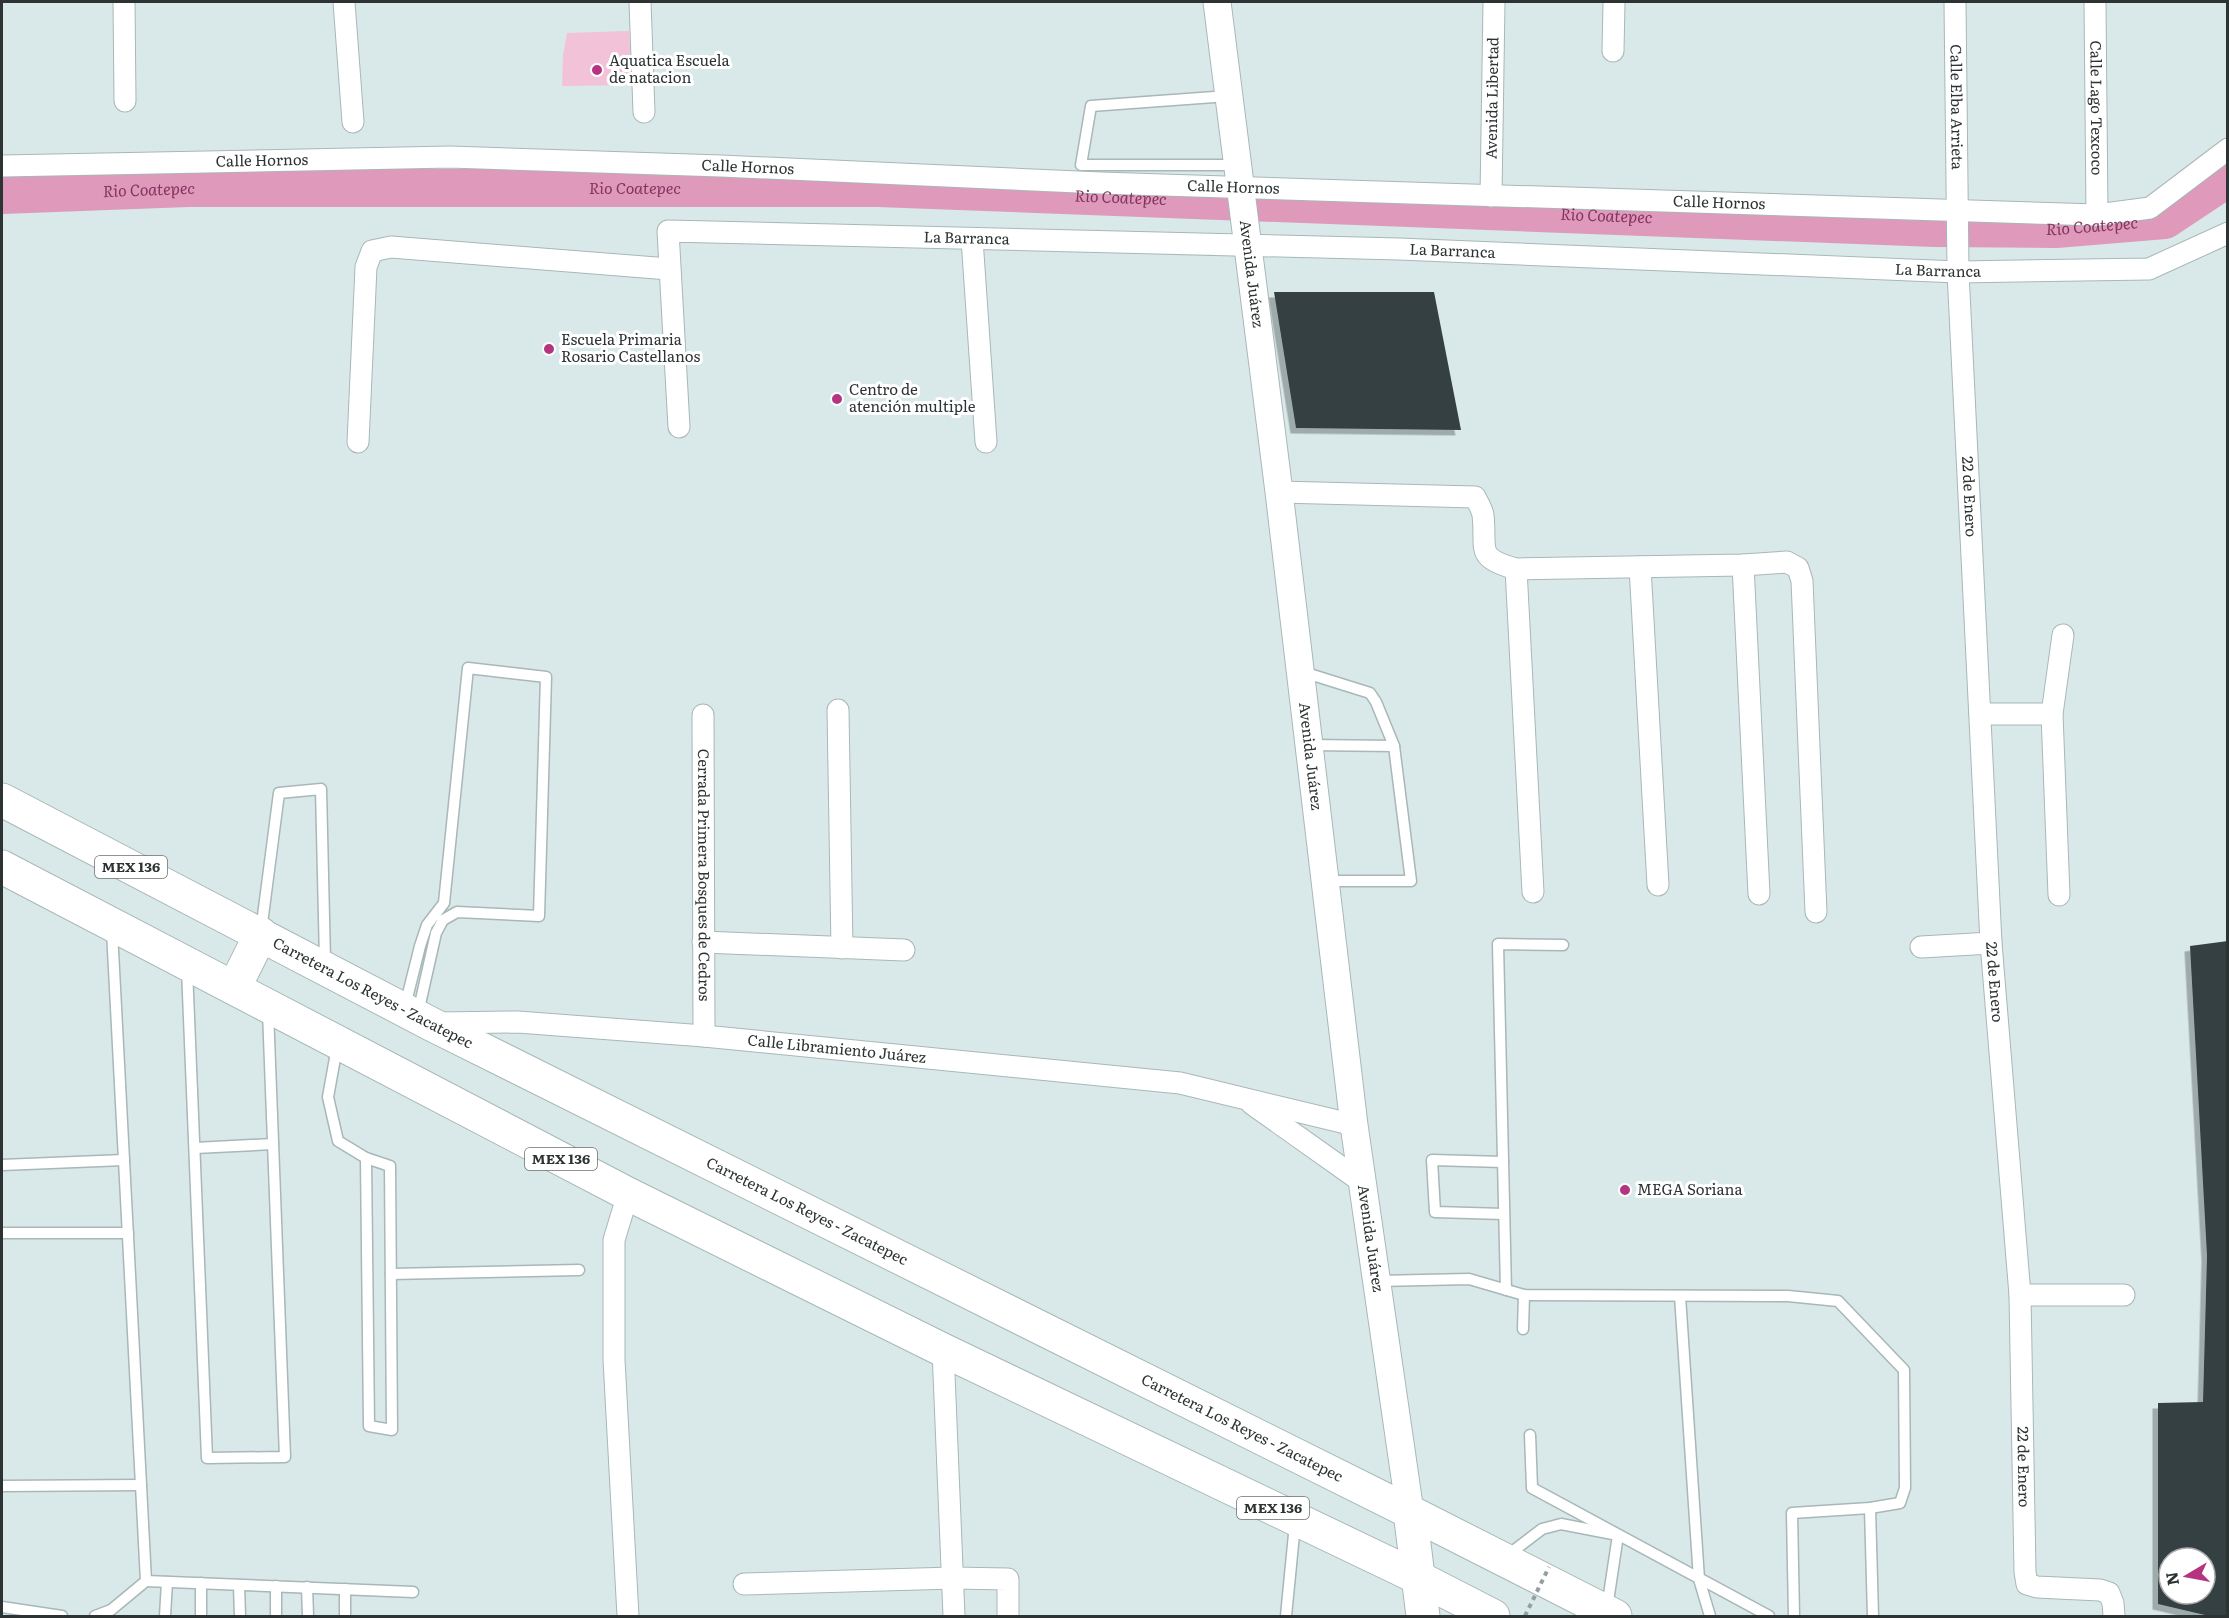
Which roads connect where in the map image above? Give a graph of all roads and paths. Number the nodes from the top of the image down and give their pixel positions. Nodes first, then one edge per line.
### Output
1 (124, 2) edge
2 (344, 2) edge
3 (640, 2) edge
4 (1217, 2) edge
5 (1494, 2) edge
6 (1614, 2) edge
7 (1955, 2) edge
8 (2095, 2) edge
9 (1613, 51) dead end
10 (1228, 96) junction
11 (125, 101) dead end
12 (644, 112) dead end
13 (353, 122) dead end
14 (2228, 148) edge
15 (2, 166) edge
16 (1238, 182) junction
17 (1491, 196) junction
18 (1957, 215) junction
19 (2097, 215) junction
20 (2228, 233) edge
21 (1245, 236) junction
22 (972, 239) junction
23 (669, 269) junction
24 (1958, 269) junction
25 (679, 427) dead end
26 (358, 442) dead end
27 (986, 442) dead end
28 (1279, 492) junction
29 (1743, 565) junction
30 (1640, 567) junction
31 (1516, 569) junction
32 (2063, 634) dead end
33 (1300, 671) junction
34 (838, 710) dead end
35 (1980, 714) junction
36 (2052, 714) junction
37 (703, 715) dead end
38 (1309, 745) junction
39 (1394, 746) junction
40 (2, 800) edge
41 (2, 867) edge
42 (1325, 881) junction
43 (1658, 885) dead end
44 (1533, 892) dead end
45 (1759, 894) dead end
46 (2059, 895) dead end
47 (1816, 912) dead end
48 (112, 924) junction
49 (261, 934) junction
50 (703, 942) junction
51 (1991, 943) junction
52 (1563, 945) dead end
53 (1921, 947) dead end
54 (842, 948) junction
55 (904, 950) dead end
56 (187, 963) junction
57 (325, 968) junction
58 (234, 988) junction
59 (268, 1006) junction
60 (418, 1017) junction
61 (704, 1036) junction
62 (338, 1042) junction
63 (1242, 1097) junction
64 (1354, 1125) junction
65 (273, 1144) junction
66 (195, 1148) junction
67 (366, 1158) junction
68 (124, 1160) junction
69 (1503, 1162) junction
70 (2, 1165) edge
71 (1362, 1182) junction
72 (628, 1194) junction
73 (1504, 1214) junction
74 (2, 1233) edge
75 (128, 1233) junction
76 (579, 1270) dead end
77 (391, 1274) junction
78 (1376, 1281) junction
79 (1506, 1290) junction
80 (1524, 1295) junction
81 (2020, 1295) junction
82 (2124, 1295) dead end
83 (1680, 1296) junction
84 (1523, 1329) dead end
85 (944, 1350) junction
86 (1530, 1435) dead end
87 (141, 1485) junction
88 (2, 1486) edge
89 (1870, 1508) junction
90 (1410, 1512) junction
91 (1296, 1519) junction
92 (1618, 1535) junction
93 (1503, 1559) junction
94 (1549, 1567) dead end
95 (953, 1578) junction
96 (1419, 1578) junction
97 (1699, 1579) junction
98 (146, 1581) junction
99 (167, 1582) junction
100 (201, 1583) junction
101 (744, 1584) dead end
102 (239, 1585) junction
103 (276, 1586) junction
104 (307, 1587) junction
105 (345, 1589) junction
106 (413, 1592) dead end
107 (2, 1607) edge
108 (1611, 1614) edge
109 (62, 1617) edge
110 (95, 1617) edge
111 (165, 1617) edge
112 (201, 1617) edge
113 (240, 1617) edge
114 (276, 1617) edge
115 (308, 1617) edge
116 (345, 1617) edge
117 (628, 1617) edge
118 (954, 1617) edge
119 (1008, 1617) edge
120 (1286, 1617) edge
121 (1424, 1617) edge
122 (1493, 1617) edge
123 (1525, 1617) edge
124 (1710, 1617) edge
125 (1769, 1617) edge
126 (1794, 1617) edge
127 (1873, 1617) edge
128 (2114, 1617) edge

1 - 11 street
2 - 13 street
3 - 12 street
4 - 10 street, Avenida Juárez
5 - 17 street, Avenida Libertad
6 - 9 street
7 - 18 street, Calle Elba Arrieta
8 - 19 street, Calle Lago Texcoco
10 - 16 street, Avenida Juárez
10 - 16 lane
14 - 19 street, Calle Hornos
15 - 16 street, Calle Hornos
16 - 17 street, Calle Hornos
16 - 21 street, Avenida Juárez
17 - 18 street, Calle Hornos
18 - 19 street, Calle Hornos
18 - 24 street, Calle Elba Arrieta
20 - 24 street, La Barranca
21 - 22 street, La Barranca
21 - 24 street, La Barranca
21 - 28 street, Avenida Juárez
22 - 23 street, La Barranca
22 - 27 street
23 - 25 street
23 - 26 street
24 - 35 street, 22 de Enero
28 - 31 street
28 - 33 street, Avenida Juárez
29 - 30 street
29 - 45 street
29 - 47 street
30 - 31 street
30 - 43 street
31 - 44 street
32 - 36 street
33 - 38 street, Avenida Juárez
33 - 39 lane
34 - 54 street
35 - 36 street
35 - 51 street, 22 de Enero
36 - 46 street
37 - 50 street, Cerrada Primera Bosques de Cedros
38 - 39 lane
38 - 42 street, Avenida Juárez
39 - 42 lane
40 - 49 main road, Carretera Los Reyes - Zacatepec / MEX 136
41 - 48 main road, MEX 136
42 - 64 street, Avenida Juárez
48 - 56 main road, MEX 136
48 - 68 lane
49 - 57 main road, Carretera Los Reyes - Zacatepec / MEX 136
49 - 57 lane
49 - 58 main road
50 - 54 street
50 - 61 street, Cerrada Primera Bosques de Cedros
51 - 53 street
51 - 81 street, 22 de Enero
52 - 69 lane
54 - 55 street
56 - 58 main road, MEX 136
56 - 66 lane
57 - 60 main road, Carretera Los Reyes - Zacatepec / MEX 136
58 - 59 main road, MEX 136
59 - 62 main road, MEX 136
59 - 65 lane
60 - 60 lane
60 - 61 street, Calle Libramiento Juárez
60 - 90 main road, Carretera Los Reyes - Zacatepec / MEX 136
61 - 63 street, Calle Libramiento Juárez
62 - 67 lane
62 - 72 main road, MEX 136
63 - 64 street, Calle Libramiento Juárez
63 - 71 street, Calle Libramiento Juárez
64 - 71 street, Avenida Juárez
65 - 66 lane
65 - 66 lane
67 - 77 lane
67 - 77 lane
68 - 70 lane
68 - 75 lane
69 - 73 lane
69 - 73 lane
71 - 78 street, Avenida Juárez
72 - 85 main road, MEX 136
72 - 117 street
73 - 79 lane
74 - 75 lane
75 - 87 lane
76 - 77 lane
78 - 79 lane
78 - 90 street, Avenida Juárez
79 - 80 lane
80 - 83 lane
80 - 84 lane
81 - 82 street
81 - 128 street, 22 de Enero
83 - 89 lane
83 - 97 lane
85 - 91 main road, MEX 136
85 - 95 street
86 - 92 lane
87 - 88 lane
87 - 98 lane
89 - 126 lane
89 - 127 lane
90 - 93 main road, Carretera Los Reyes - Zacatepec / MEX 136
90 - 96 main road
91 - 96 main road, MEX 136
91 - 120 lane
92 - 93 lane
92 - 97 lane
92 - 108 lane
93 - 108 main road, Carretera Los Reyes - Zacatepec / MEX 136
94 - 123 path, bridge
95 - 101 street
95 - 118 street
95 - 119 street
96 - 121 main road
96 - 122 main road, MEX 136
97 - 124 lane
97 - 125 lane
98 - 99 lane
98 - 110 lane
99 - 100 lane
99 - 111 lane
100 - 102 lane
100 - 112 lane
102 - 103 lane
102 - 113 lane
103 - 104 lane
103 - 114 lane
104 - 105 lane
104 - 115 lane
105 - 106 lane
105 - 116 lane
107 - 109 lane

